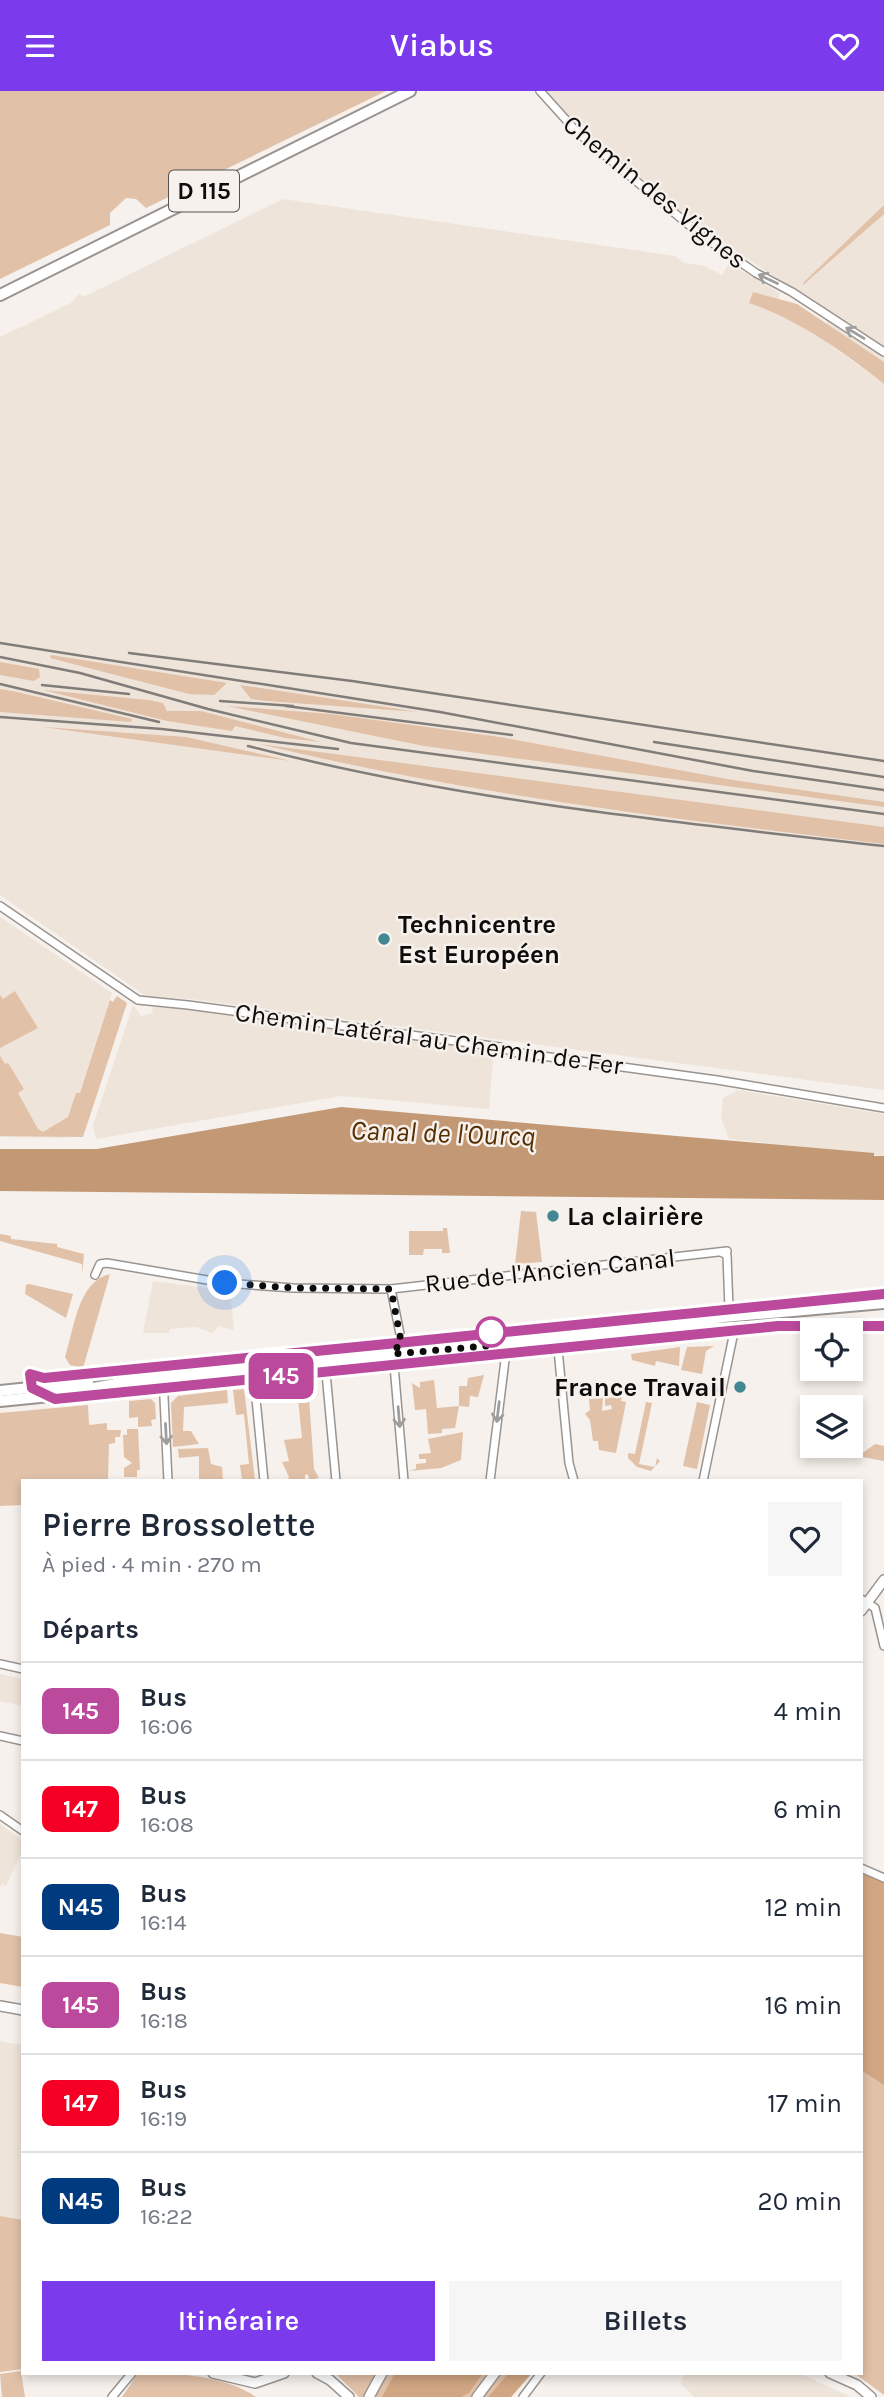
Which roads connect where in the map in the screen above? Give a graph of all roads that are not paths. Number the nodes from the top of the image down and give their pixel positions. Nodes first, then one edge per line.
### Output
1 (410, 91) edge
2 (540, 91) edge
3 (0, 295) edge
4 (884, 352) edge
5 (0, 906) edge
6 (884, 1108) edge
7 (95, 1275) dead end
8 (391, 1289) junction
9 (884, 1303) edge
10 (729, 1309) dead end
11 (884, 1326) edge
12 (735, 1327) junction
13 (640, 1331) junction
14 (557, 1339) junction
15 (507, 1344) junction
16 (393, 1354) junction
17 (326, 1362) junction
18 (253, 1368) junction
19 (163, 1377) junction
20 (132, 1381) junction
21 (0, 1391) edge
22 (0, 1401) edge
23 (168, 1479) edge
24 (264, 1479) edge
25 (336, 1479) edge
26 (404, 1479) edge
27 (490, 1479) edge
28 (573, 1479) edge
29 (703, 1479) edge
30 (884, 1580) edge
31 (865, 1601) edge
32 (884, 1646) edge
33 (0, 1664) edge
34 (21, 1669) edge
35 (0, 1736) edge
36 (21, 1741) edge
37 (0, 1815) edge
38 (21, 1830) edge
39 (863, 1869) edge
40 (884, 1878) edge
41 (0, 2006) edge
42 (21, 2010) edge
43 (130, 2375) edge
44 (222, 2375) edge
45 (278, 2375) edge
46 (321, 2375) edge
47 (381, 2375) edge
48 (494, 2375) edge
49 (540, 2375) edge
50 (834, 2375) edge
51 (112, 2397) edge
52 (349, 2397) edge
53 (369, 2397) edge
54 (477, 2397) edge
55 (523, 2397) edge
56 (871, 2397) edge

1 - 3 main road, D 115
4 -> 2 street, Chemin des Vignes
5 - 6 street, Chemin Latéral au Chemin de Fer
7 - 8 street, Rue de l'Ancien Canal
8 - 10 street, Rue de l'Ancien Canal
8 - 16 street
9 - 13 main road
11 - 12 main road
12 - 13 main road
12 - 29 street
13 - 14 main road
14 - 15 main road
14 - 28 street
15 - 16 main road
15 -> 27 street
16 - 17 main road
16 -> 26 street
17 - 18 main road
17 - 25 street
18 - 19 main road
18 - 24 street
19 - 20 main road
19 -> 23 street
20 - 21 main road
20 - 22 main road
30 - 31 street
31 - 32 street
33 - 34 street
35 - 36 street
37 - 38 street
39 - 40 street
41 - 42 street
43 - 51 street
44 - 45 street
46 - 52 street
47 - 53 street
48 - 54 street
49 - 55 street
50 - 56 street

